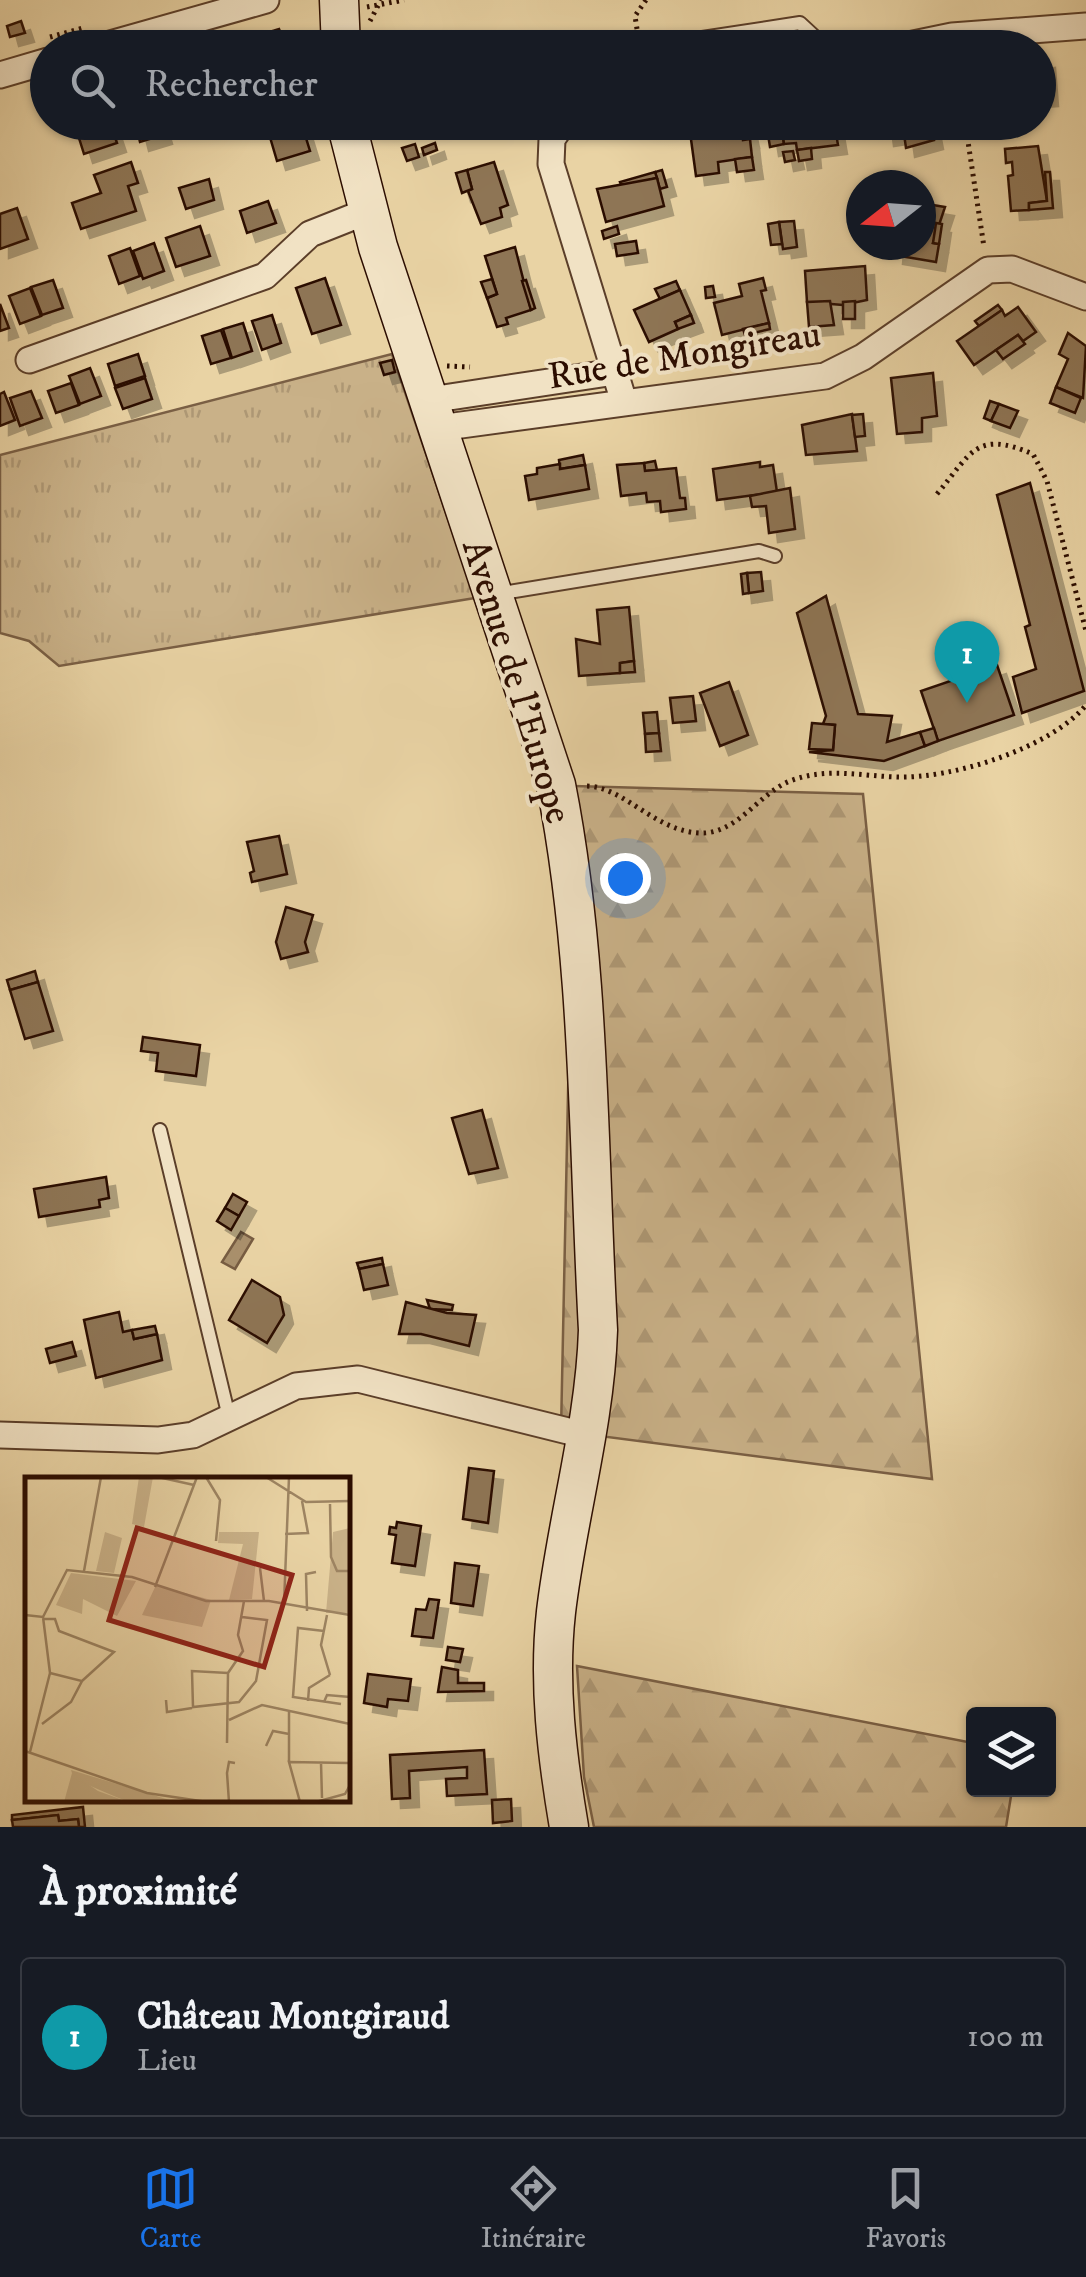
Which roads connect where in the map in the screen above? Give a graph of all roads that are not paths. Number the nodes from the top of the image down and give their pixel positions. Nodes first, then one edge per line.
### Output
1 (266, 0) edge
2 (339, 0) edge
3 (1086, 26) edge
4 (160, 30) edge
5 (340, 30) edge
6 (750, 30) edge
7 (808, 30) edge
8 (1032, 30) edge
9 (30, 66) edge
10 (0, 74) edge
11 (350, 140) edge
12 (552, 140) edge
13 (368, 210) junction
14 (1086, 297) edge
15 (30, 360) dead end
16 (614, 372) junction
17 (624, 402) junction
18 (434, 414) junction
19 (774, 556) dead end
20 (491, 594) junction
21 (160, 1130) dead end
22 (229, 1417) junction
23 (0, 1434) edge
24 (584, 1435) junction
25 (570, 1827) edge

1 - 4 street
2 - 5 street
3 - 8 street
6 - 7 lane
9 - 10 street
11 - 13 street, Avenue de l'Europe
12 - 16 street
13 - 15 street
13 - 18 street, Avenue de l'Europe
14 - 17 street, Rue de Mongireau
16 - 17 street
16 - 18 street, Rue de Mongireau
17 - 18 street, Rue de Mongireau
18 - 20 street, Avenue de l'Europe
19 - 20 lane
20 - 24 street, Avenue de l'Europe
21 - 22 lane
22 - 23 street
22 - 24 street
24 - 25 street, Avenue de l'Europe

